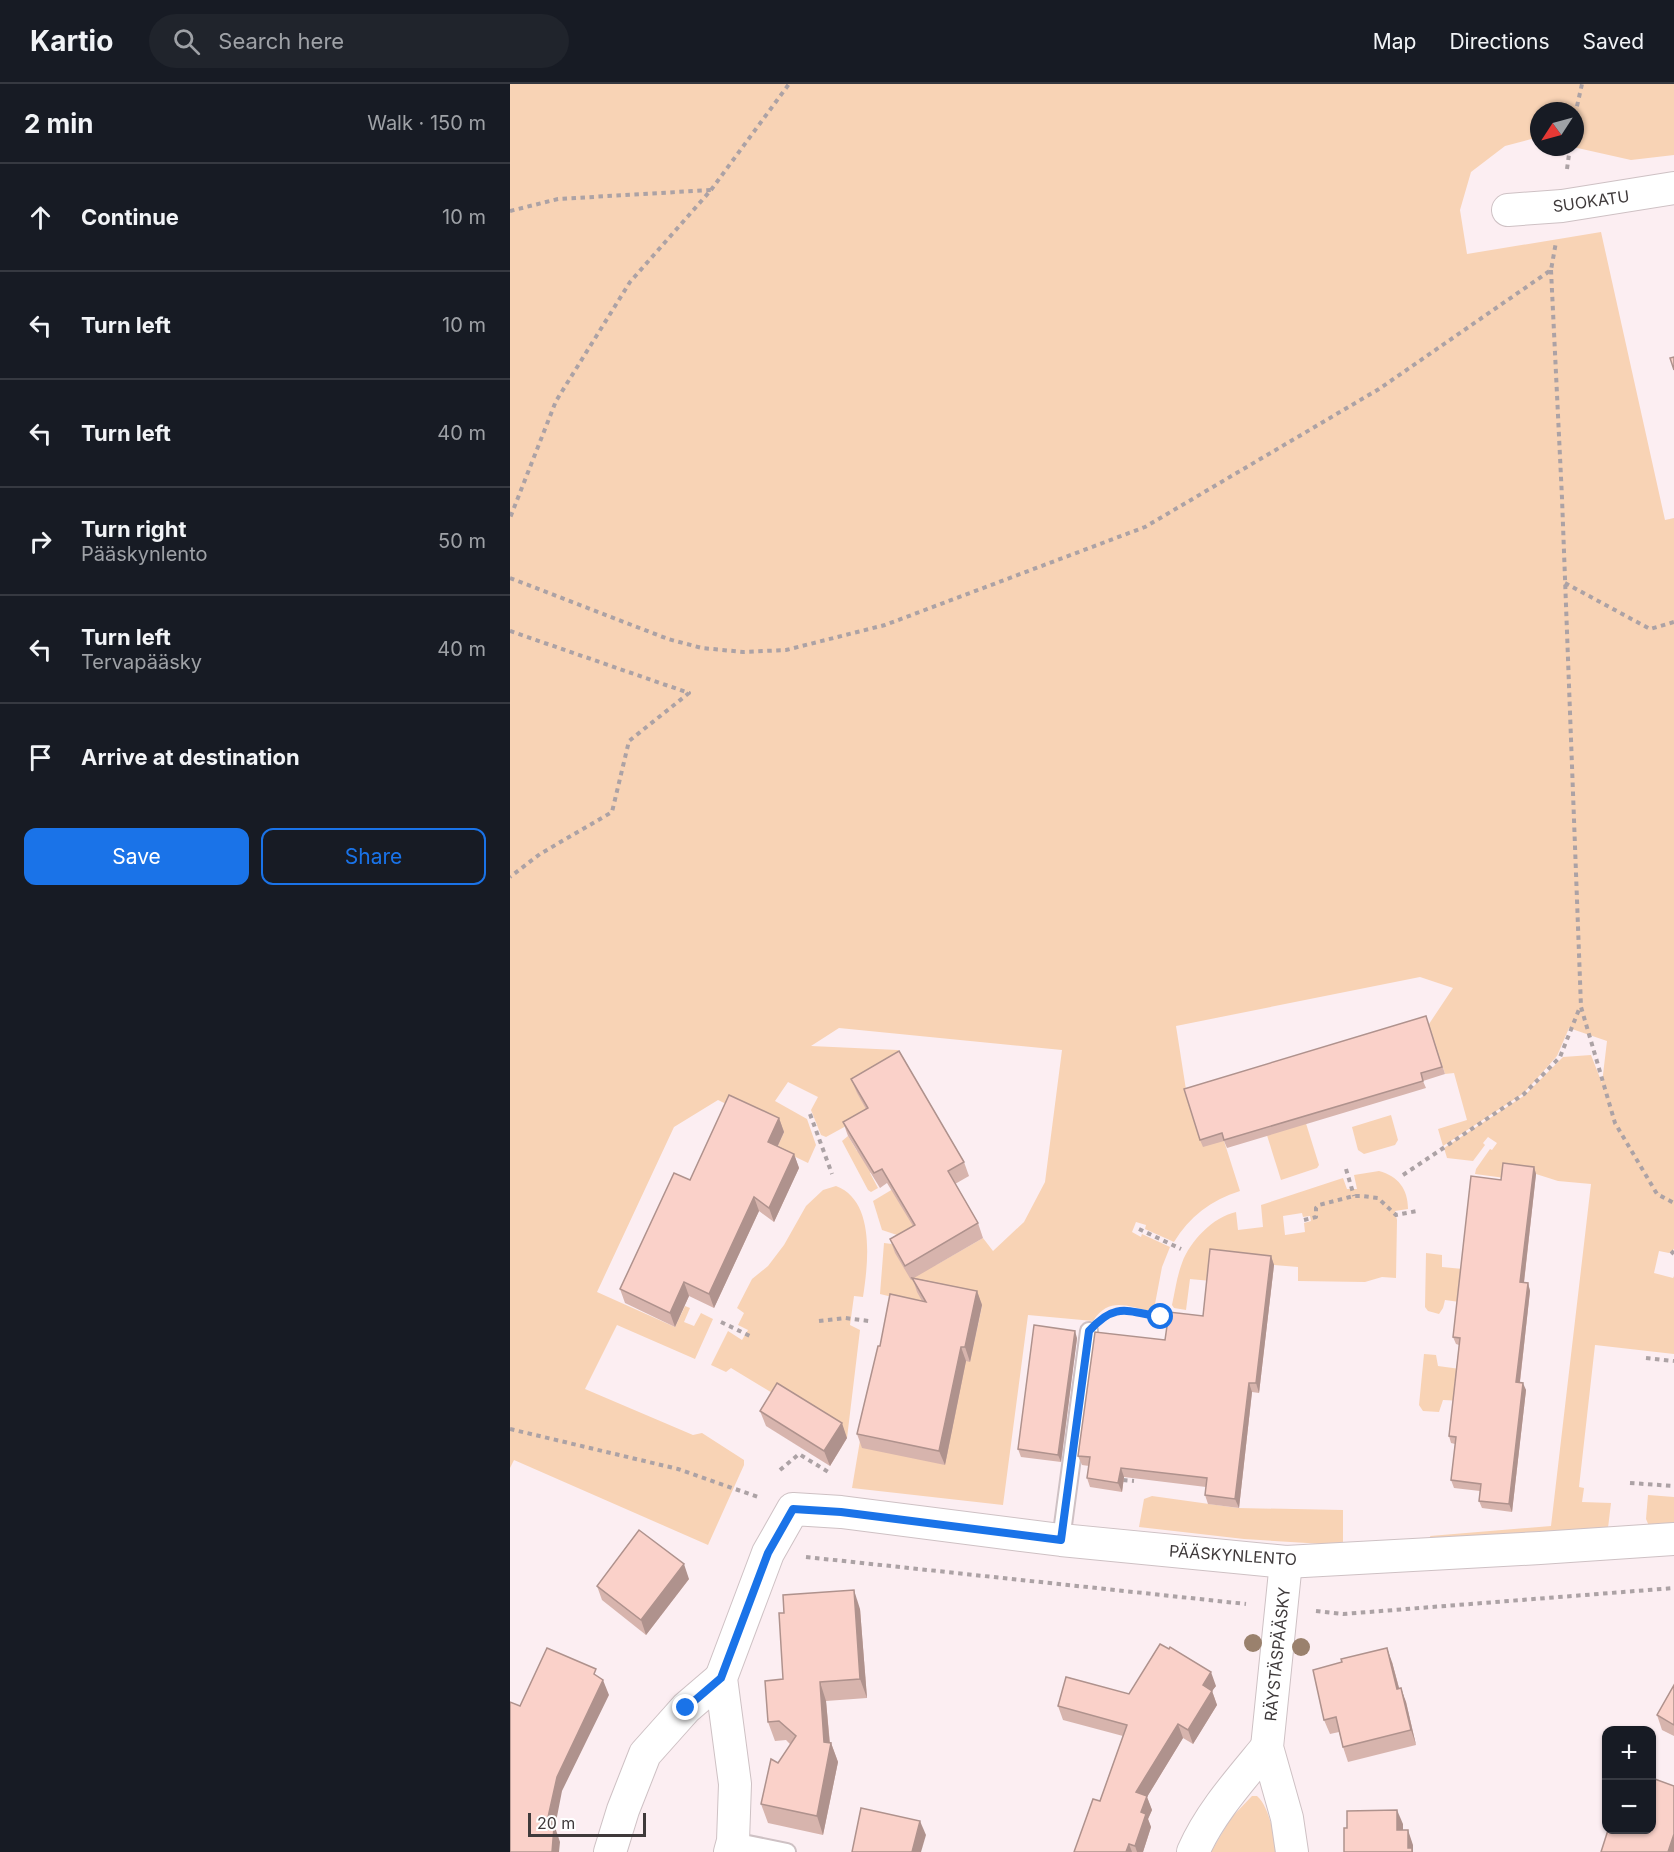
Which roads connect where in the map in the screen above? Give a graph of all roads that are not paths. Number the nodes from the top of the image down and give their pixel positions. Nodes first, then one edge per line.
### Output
1 (1674, 188) edge
2 (1508, 210) dead end
3 (1089, 1331) road end
4 (1674, 1539) edge
5 (1061, 1540) junction
6 (1286, 1562) junction
7 (721, 1678) junction
8 (1267, 1747) junction
9 (731, 1846) edge
10 (610, 1852) edge
11 (787, 1852) edge
12 (1193, 1852) edge
13 (1292, 1852) edge

1 - 2 street, SUOKATU
3 - 5 lane
4 - 6 street, PÄÄSKYNLENTO
5 - 6 street, PÄÄSKYNLENTO
5 - 7 street, PÄÄSKYNLENTO
6 - 8 street, RÄYSTÄSPÄÄSKY
7 - 9 street
7 - 10 street
8 - 12 street
8 - 13 street, RÄYSTÄSPÄÄSKY
9 - 11 lane

